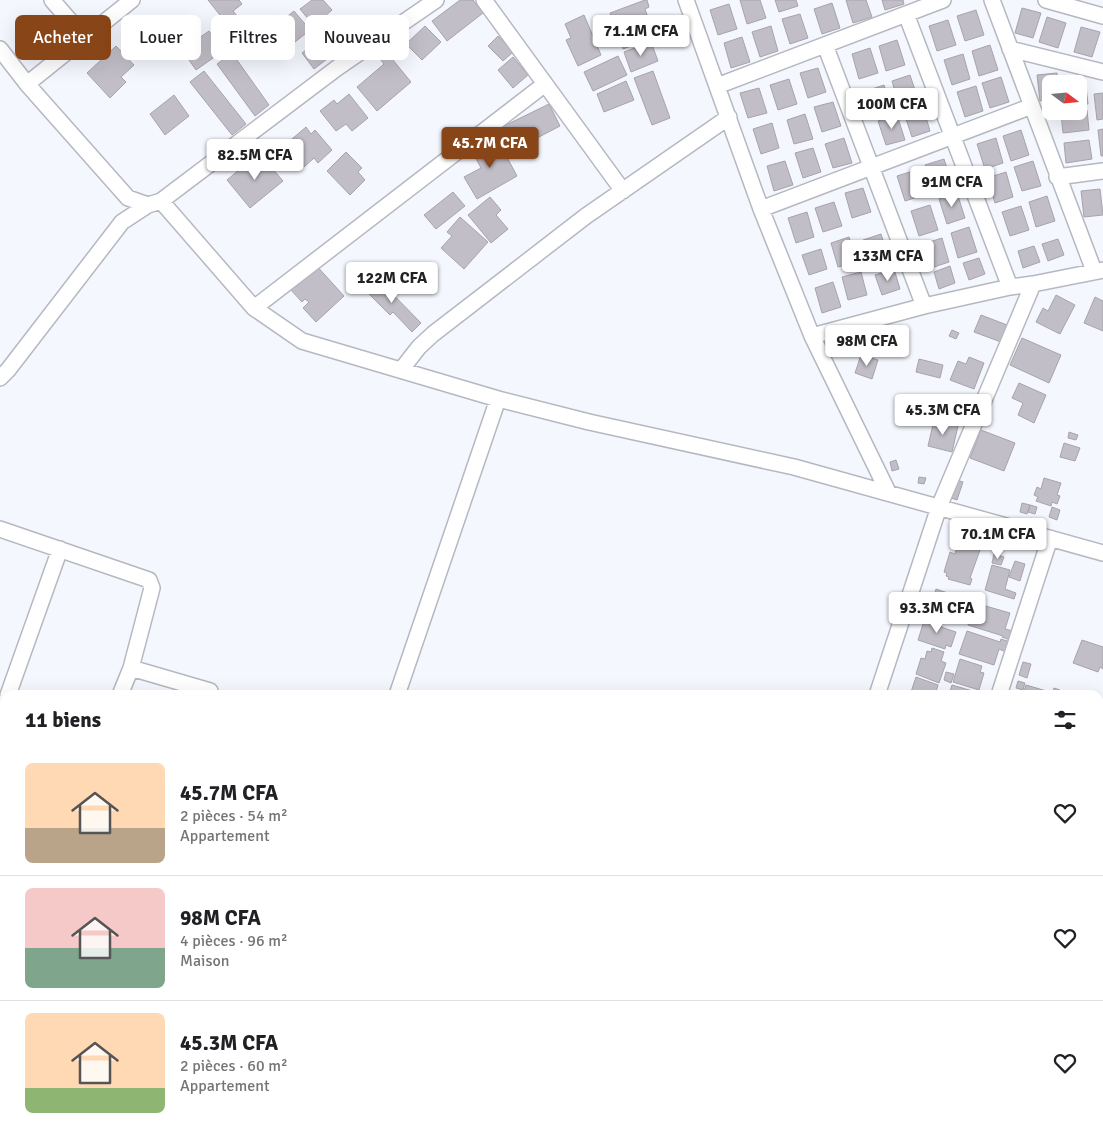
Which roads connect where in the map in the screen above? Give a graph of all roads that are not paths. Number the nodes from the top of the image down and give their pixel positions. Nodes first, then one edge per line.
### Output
1 (52, 0) edge
2 (132, 0) edge
3 (436, 0) edge
4 (484, 0) edge
5 (943, 0) edge
6 (992, 0) edge
7 (1046, 0) edge
8 (691, 1) edge
9 (906, 14) junction
10 (65, 15) edge
11 (1103, 16) edge
12 (111, 17) edge
13 (825, 45) junction
14 (0, 49) edge
15 (1010, 49) junction
16 (57, 60) edge
17 (1103, 72) edge
18 (27, 84) junction
19 (545, 84) junction
20 (717, 86) junction
21 (1032, 106) junction
22 (728, 117) junction
23 (953, 136) junction
24 (872, 167) junction
25 (1103, 171) edge
26 (1058, 177) junction
27 (622, 191) junction
28 (128, 198) junction
29 (154, 203) junction
30 (761, 209) junction
31 (122, 222) junction
32 (1098, 271) edge
33 (1033, 284) junction
34 (1010, 287) junction
35 (924, 306) junction
36 (254, 308) junction
37 (812, 336) junction
38 (401, 370) junction
39 (0, 378) edge
40 (498, 399) junction
41 (888, 492) junction
42 (939, 507) junction
43 (0, 529) edge
44 (1050, 538) junction
45 (60, 549) junction
46 (1103, 553) edge
47 (131, 668) junction
48 (10, 690) edge
49 (122, 690) edge
50 (207, 690) edge
51 (399, 690) edge
52 (879, 690) edge
53 (1001, 690) edge

1 - 10 street
2 - 12 street
3 - 29 street
4 - 19 street
5 - 9 street
6 - 15 street
7 - 11 street
8 - 20 street
9 - 13 street
9 - 23 street
13 - 20 street
13 - 24 street
14 - 18 street
15 - 17 street
15 - 21 street
16 - 18 street
18 - 28 street
19 - 27 street
19 - 36 street
20 - 22 street
21 - 23 street
21 - 26 street
22 - 27 street
22 - 30 street
23 - 24 street
23 - 34 street
24 - 30 street
24 - 35 street
25 - 26 street
26 - 32 street
27 - 38 street
28 - 29 street
28 - 31 street
29 - 31 street
29 - 36 street
30 - 37 street
31 - 39 street
32 - 33 street
33 - 34 street
33 - 42 street
34 - 35 street
35 - 37 street
36 - 38 street
37 - 41 street
38 - 40 street
40 - 41 street
40 - 51 street
41 - 42 street
42 - 44 street
42 - 52 street
43 - 45 street
44 - 46 street
44 - 53 street
45 - 47 street
45 - 48 street
47 - 49 street
47 - 50 street

